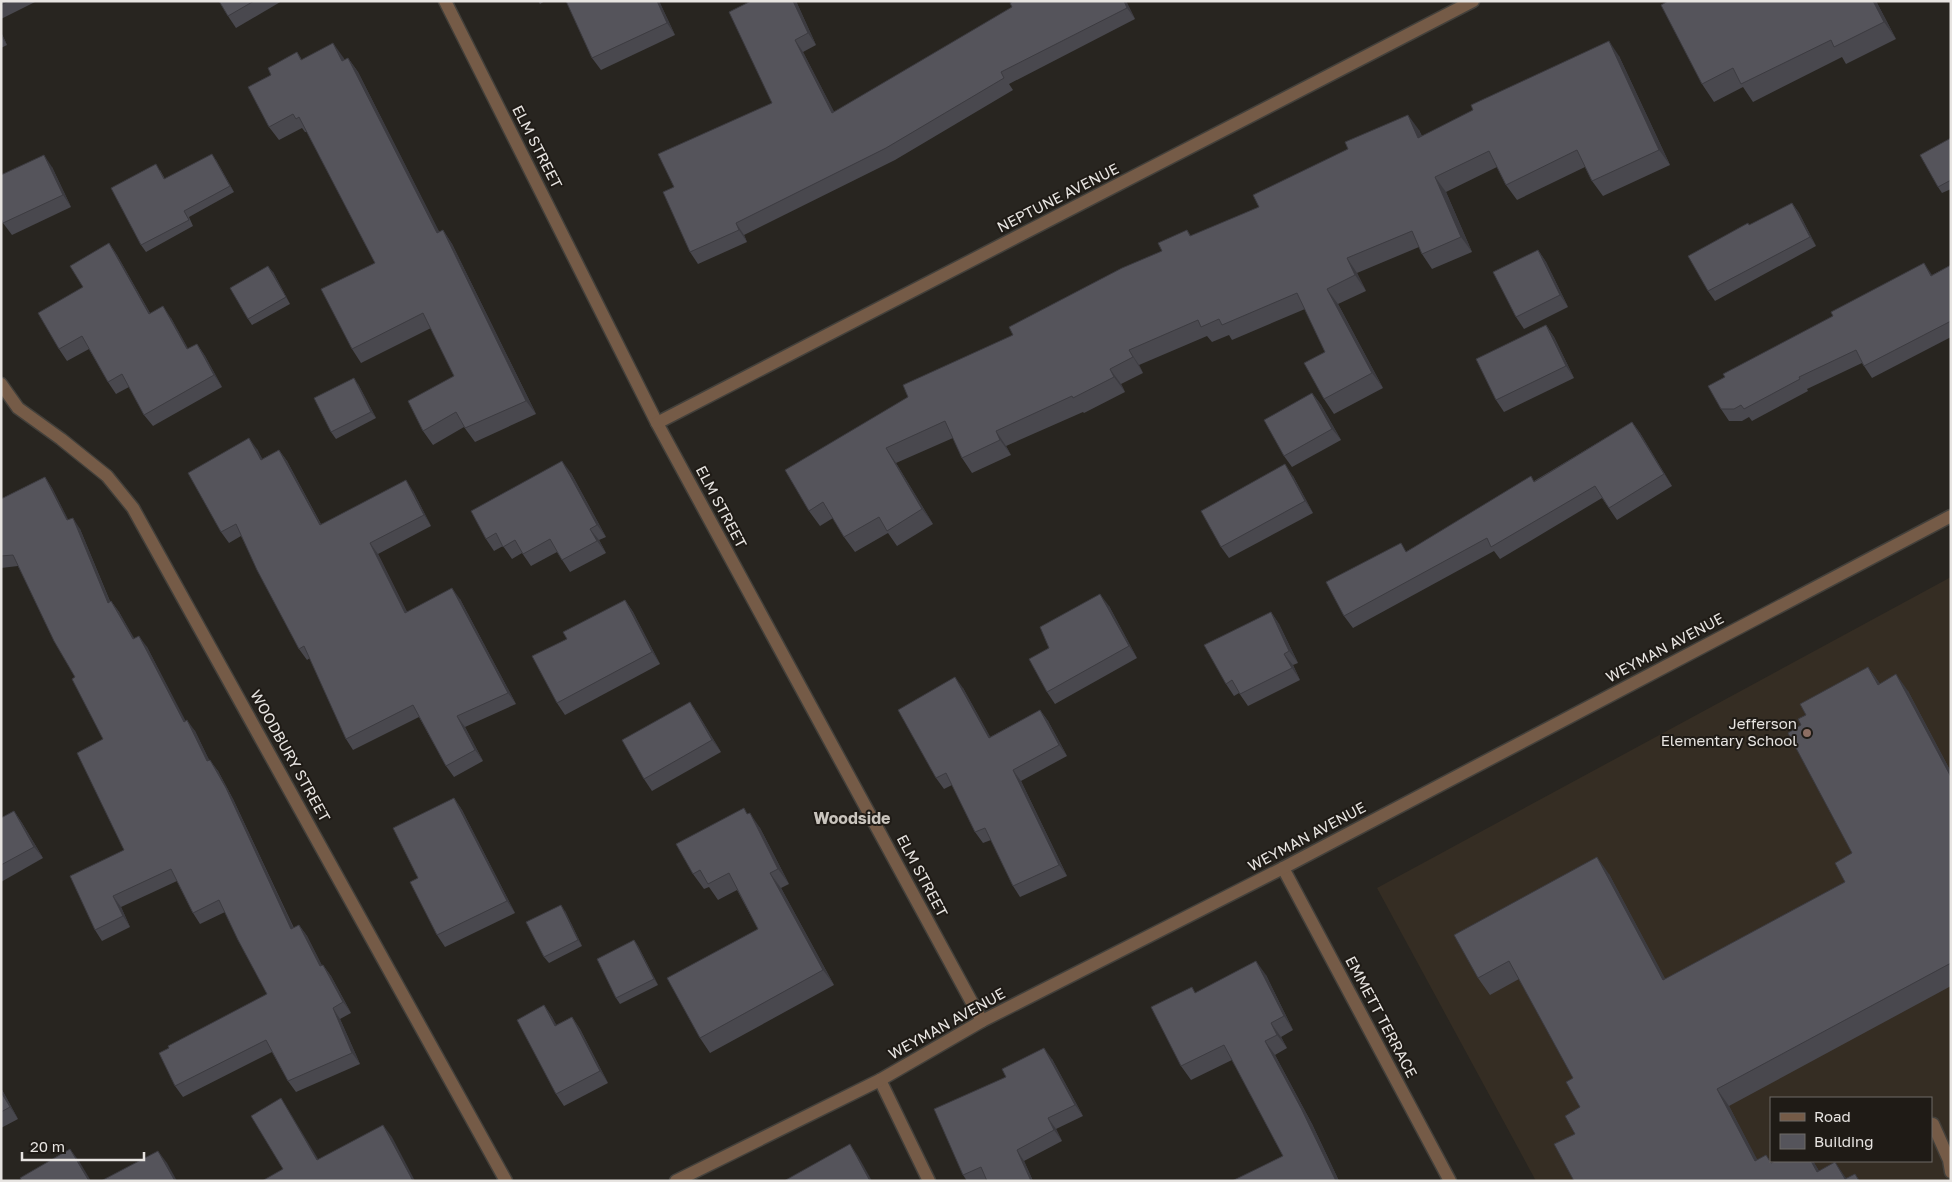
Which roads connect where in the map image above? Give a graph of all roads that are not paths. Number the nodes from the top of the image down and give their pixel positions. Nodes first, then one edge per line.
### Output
1 (445, 1) edge
2 (1473, 1) edge
3 (1, 384) edge
4 (657, 423) junction
5 (1951, 516) edge
6 (1283, 868) junction
7 (982, 1021) junction
8 (880, 1080) junction
9 (1933, 1124) dead end
10 (1951, 1172) edge
11 (506, 1181) edge
12 (676, 1181) edge
13 (929, 1181) edge
14 (1450, 1181) edge

1 - 4 street, ELM STREET
2 - 4 street, NEPTUNE AVENUE
3 - 11 street, WOODBURY STREET
4 - 7 street, ELM STREET
5 - 6 street, WEYMAN AVENUE
6 - 7 street, WEYMAN AVENUE
6 - 14 street, EMMETT TERRACE
7 - 8 street, WEYMAN AVENUE
8 - 12 street, WEYMAN AVENUE
8 - 13 street
9 - 10 street

